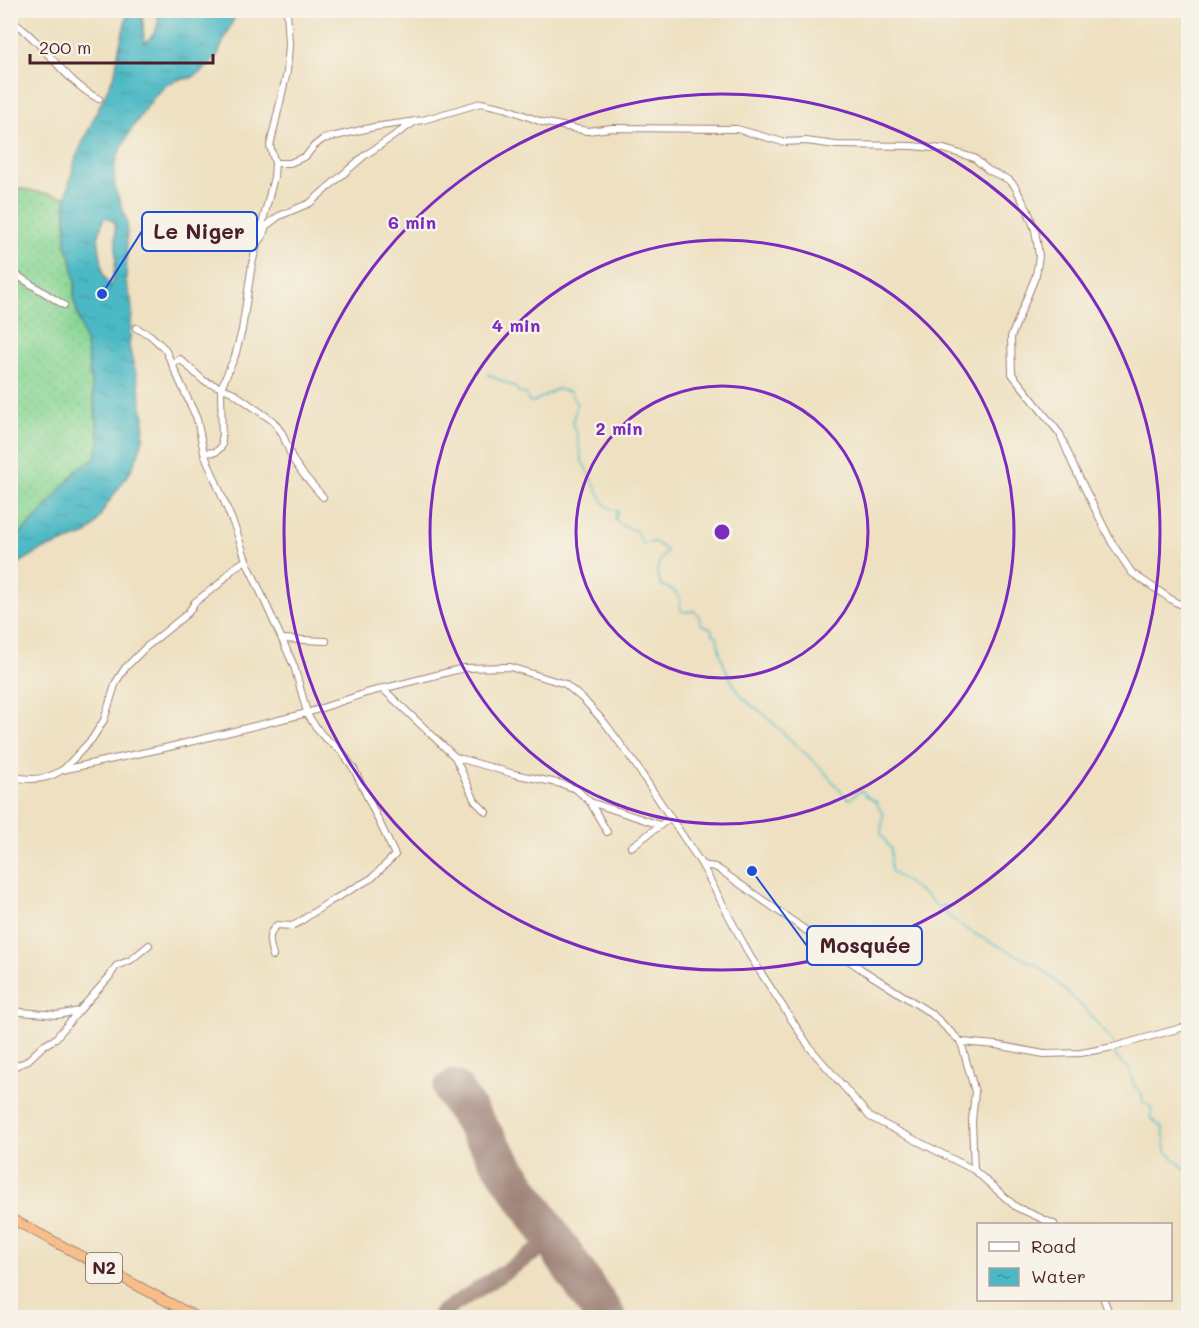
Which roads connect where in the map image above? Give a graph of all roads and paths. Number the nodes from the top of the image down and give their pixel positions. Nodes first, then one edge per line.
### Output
1 (286, 10) edge
2 (10, 20) edge
3 (99, 99) dead end
4 (416, 121) junction
5 (275, 162) junction
6 (257, 241) junction
7 (10, 271) edge
8 (64, 305) dead end
9 (136, 328) dead end
10 (173, 364) junction
11 (221, 388) junction
12 (204, 453) junction
13 (323, 497) dead end
14 (246, 560) junction
15 (1188, 607) edge
16 (282, 639) junction
17 (326, 641) dead end
18 (382, 688) junction
19 (308, 713) junction
20 (455, 758) junction
21 (62, 770) junction
22 (10, 776) edge
23 (590, 802) junction
24 (486, 812) dead end
25 (670, 818) junction
26 (660, 825) junction
27 (607, 832) dead end
28 (631, 847) dead end
29 (702, 864) junction
30 (149, 945) dead end
31 (273, 956) dead end
32 (10, 1009) edge
33 (79, 1011) junction
34 (1188, 1026) edge
35 (1178, 1029) junction
36 (1188, 1034) edge
37 (961, 1042) junction
38 (10, 1071) edge
39 (974, 1170) junction
40 (10, 1218) edge
41 (1052, 1223) edge
42 (198, 1317) edge

1 - 5 street
2 - 3 street
4 - 5 street
4 - 6 street
4 - 15 street
5 - 6 street
6 - 11 street
7 - 8 street
9 - 10 street
10 - 11 street
10 - 12 street
11 - 12 street
11 - 13 street
12 - 14 street
14 - 16 street
14 - 21 street
16 - 17 street
16 - 19 street
18 - 19 street
18 - 20 street
18 - 25 street
19 - 21 street
19 - 31 street
20 - 23 street
20 - 24 street
21 - 22 street
23 - 26 street
23 - 27 street
25 - 26 street
25 - 29 street
26 - 28 street
29 - 37 street
29 - 39 street
30 - 33 street
32 - 33 street
33 - 38 street
34 - 35 street
35 - 36 street
35 - 37 street
37 - 39 street
39 - 41 street
40 - 42 highway, N2

